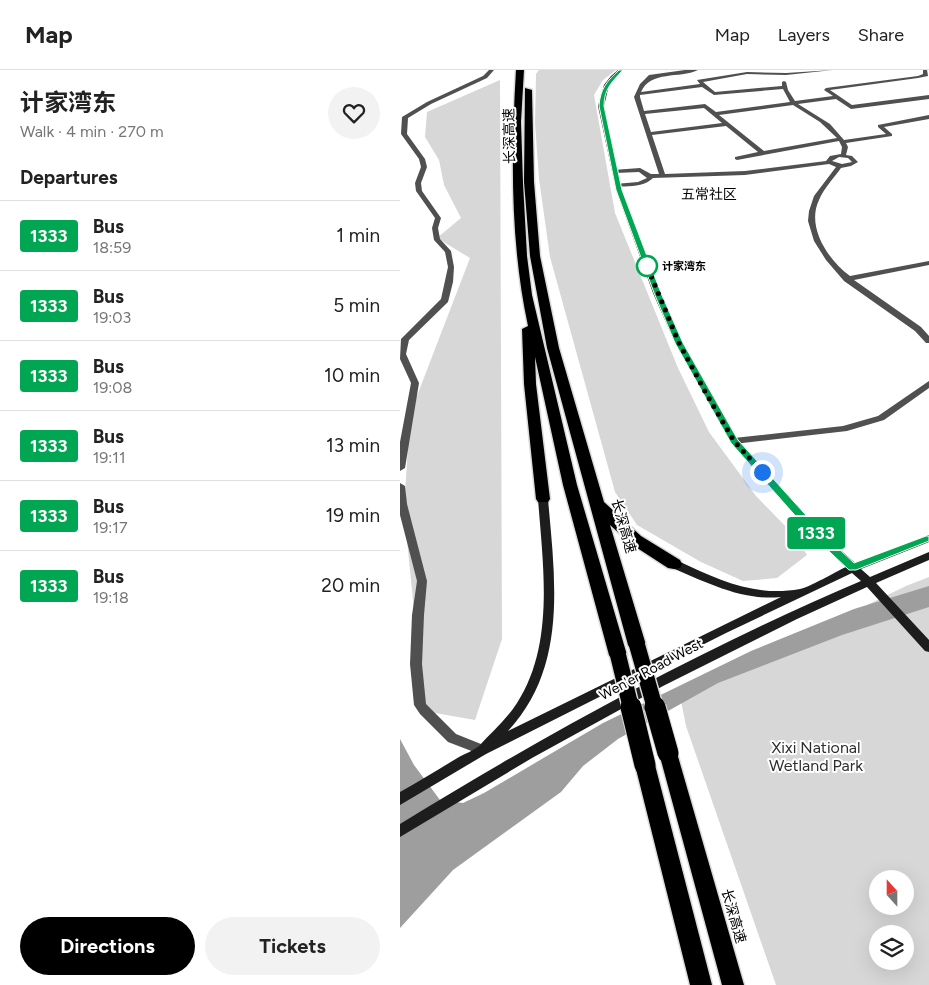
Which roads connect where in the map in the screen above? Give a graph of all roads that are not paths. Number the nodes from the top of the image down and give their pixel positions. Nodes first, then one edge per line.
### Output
1 (492, 70) edge
2 (520, 70) edge
3 (529, 70) edge
4 (620, 70) edge
5 (696, 70) edge
6 (831, 70) edge
7 (925, 70) edge
8 (787, 72) edge
9 (703, 85) junction
10 (784, 87) junction
11 (638, 94) junction
12 (837, 97) junction
13 (929, 97) edge
14 (795, 103) junction
15 (643, 113) junction
16 (715, 114) junction
17 (929, 117) edge
18 (727, 124) junction
19 (650, 134) junction
20 (842, 140) junction
21 (762, 153) junction
22 (843, 156) junction
23 (737, 158) dead end
24 (830, 162) junction
25 (840, 165) junction
26 (615, 171) junction
27 (662, 175) junction
28 (649, 176) junction
29 (617, 185) junction
30 (929, 263) edge
31 (847, 278) junction
32 (527, 295) junction
33 (929, 341) edge
34 (929, 384) edge
35 (734, 441) junction
36 (400, 468) edge
37 (400, 486) edge
38 (542, 499) joint
39 (598, 505) junction
40 (929, 538) edge
41 (929, 556) edge
42 (674, 564) joint
43 (853, 568) junction
44 (868, 581) junction
45 (805, 591) junction
46 (929, 648) edge
47 (482, 750) junction
48 (400, 799) edge
49 (400, 831) edge
50 (701, 985) edge
51 (733, 985) edge

1 - 36 street
2 - 32 highway, 长深高速
3 - 39 highway, 长深高速
4 - 26 street
5 - 11 street
6 - 8 street
7 - 12 street
8 - 9 street
8 - 10 street
9 - 10 street
9 - 11 street
10 - 14 street
11 - 15 street
12 - 13 street
12 - 14 street
14 - 16 street
14 - 20 street
15 - 16 street
15 - 19 street
16 - 18 street
17 - 20 street
18 - 19 street
18 - 21 street
19 - 27 street
20 - 21 street
20 - 22 street
21 - 23 street
22 - 24 street
22 - 25 street
24 - 25 street
24 - 27 street
25 - 31 street
26 - 28 street
26 - 29 street
27 - 28 street
28 - 29 street
29 - 35 street
30 - 31 street
31 - 33 street
32 - 38 highway
32 - 50 highway, 长深高速, bridge
34 - 35 street
35 - 43 street
37 - 47 street
38 - 47 street
39 - 42 highway
39 - 51 highway, 长深高速, bridge
40 - 43 street, Wen'er Road West
41 - 44 street, Wen'er Road West
42 - 45 street
43 - 44 street
43 - 45 street, Wen'er Road West
44 - 46 street
44 - 49 street, Wen'er Road West
45 - 47 street, Wen'er Road West
47 - 48 street, Wen'er Road West

